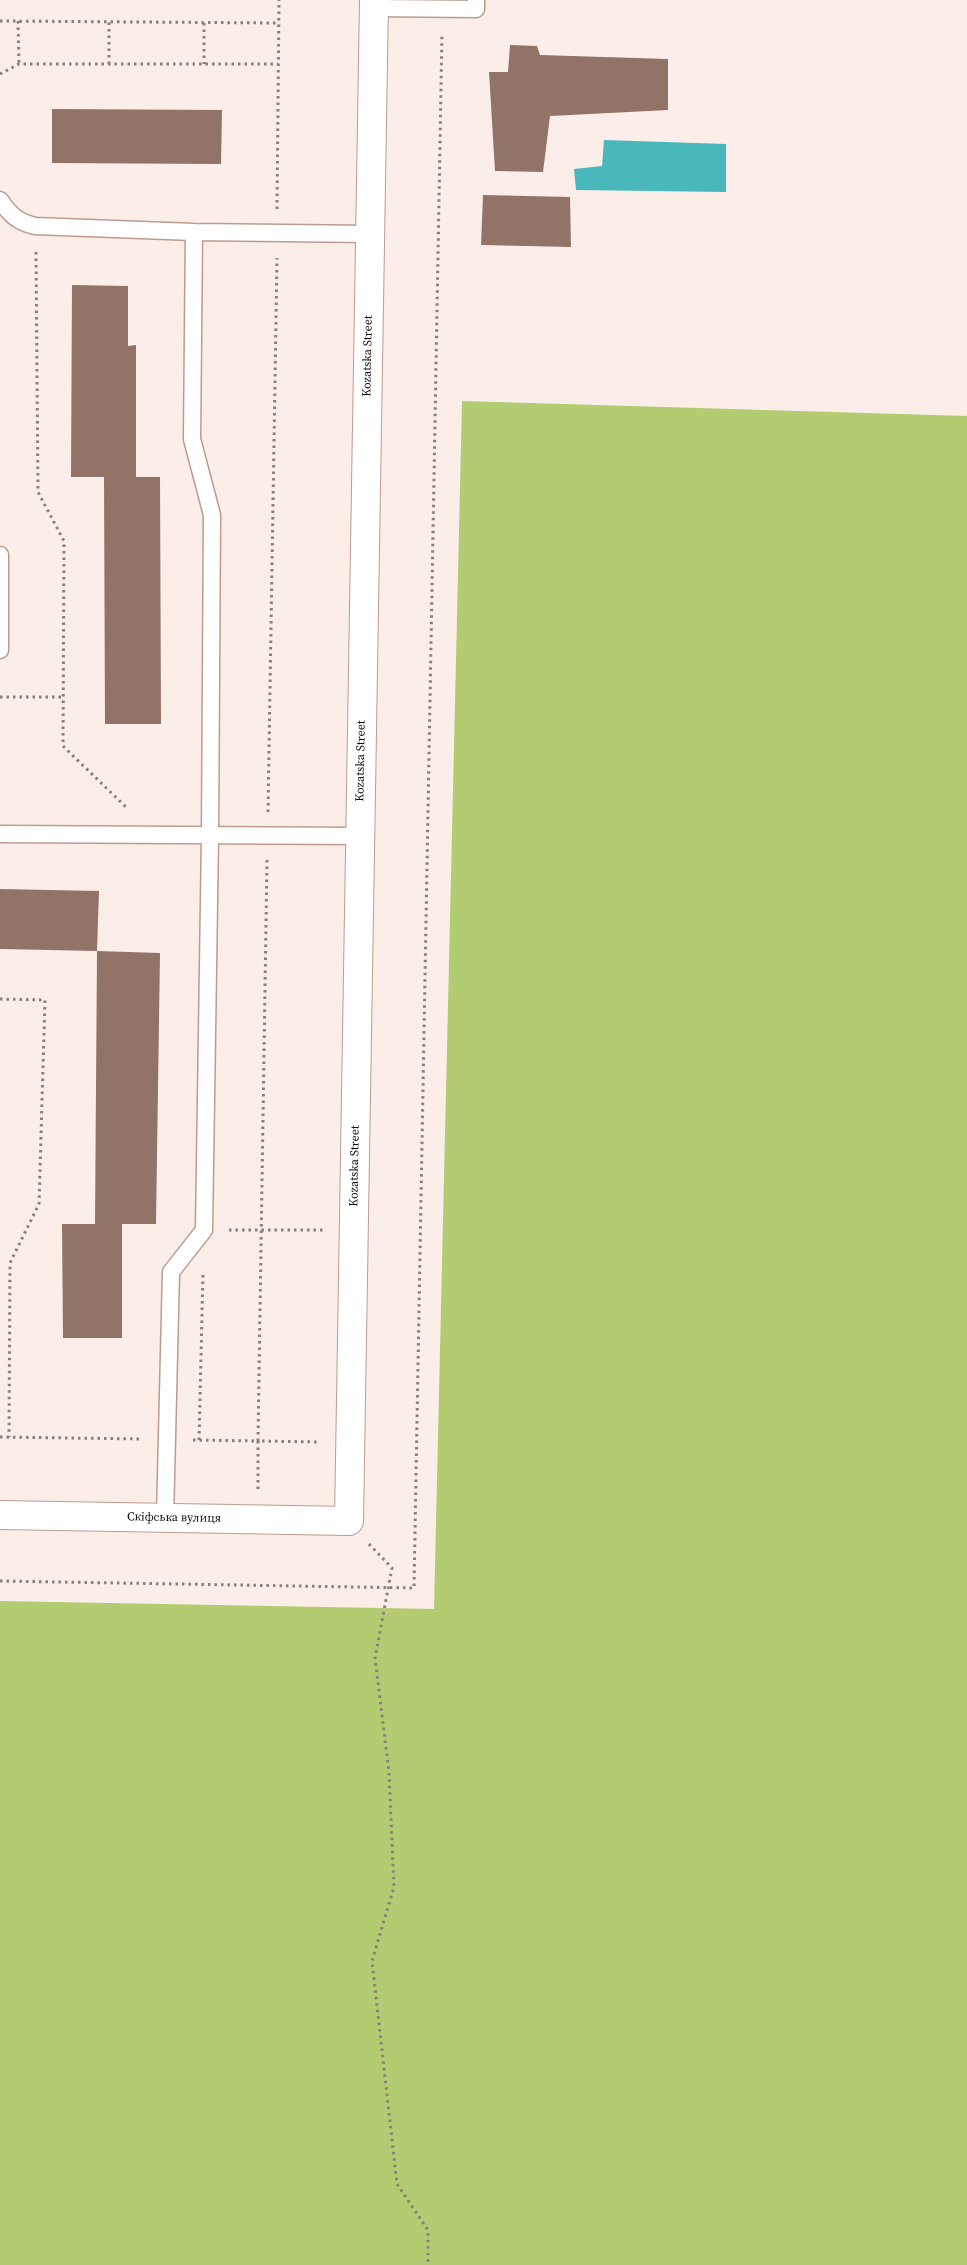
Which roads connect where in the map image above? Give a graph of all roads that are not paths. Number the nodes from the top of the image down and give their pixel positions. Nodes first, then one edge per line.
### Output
1 (476, 0) edge
2 (374, 4) edge
3 (0, 200) edge
4 (194, 232) junction
5 (370, 234) junction
6 (0, 555) edge
7 (0, 650) edge
8 (0, 834) edge
9 (210, 836) junction
10 (360, 836) junction
11 (0, 1515) edge
12 (165, 1518) junction
13 (349, 1521) joint

1 - 2 lane
2 - 5 street, Kozatska Street
3 - 4 lane
4 - 5 lane
4 - 9 lane
5 - 10 street, Kozatska Street
6 - 7 lane
8 - 9 lane
9 - 10 lane
9 - 12 lane
10 - 13 street, Kozatska Street
11 - 12 street, Скіфська вулиця
12 - 13 street, Скіфська вулиця

